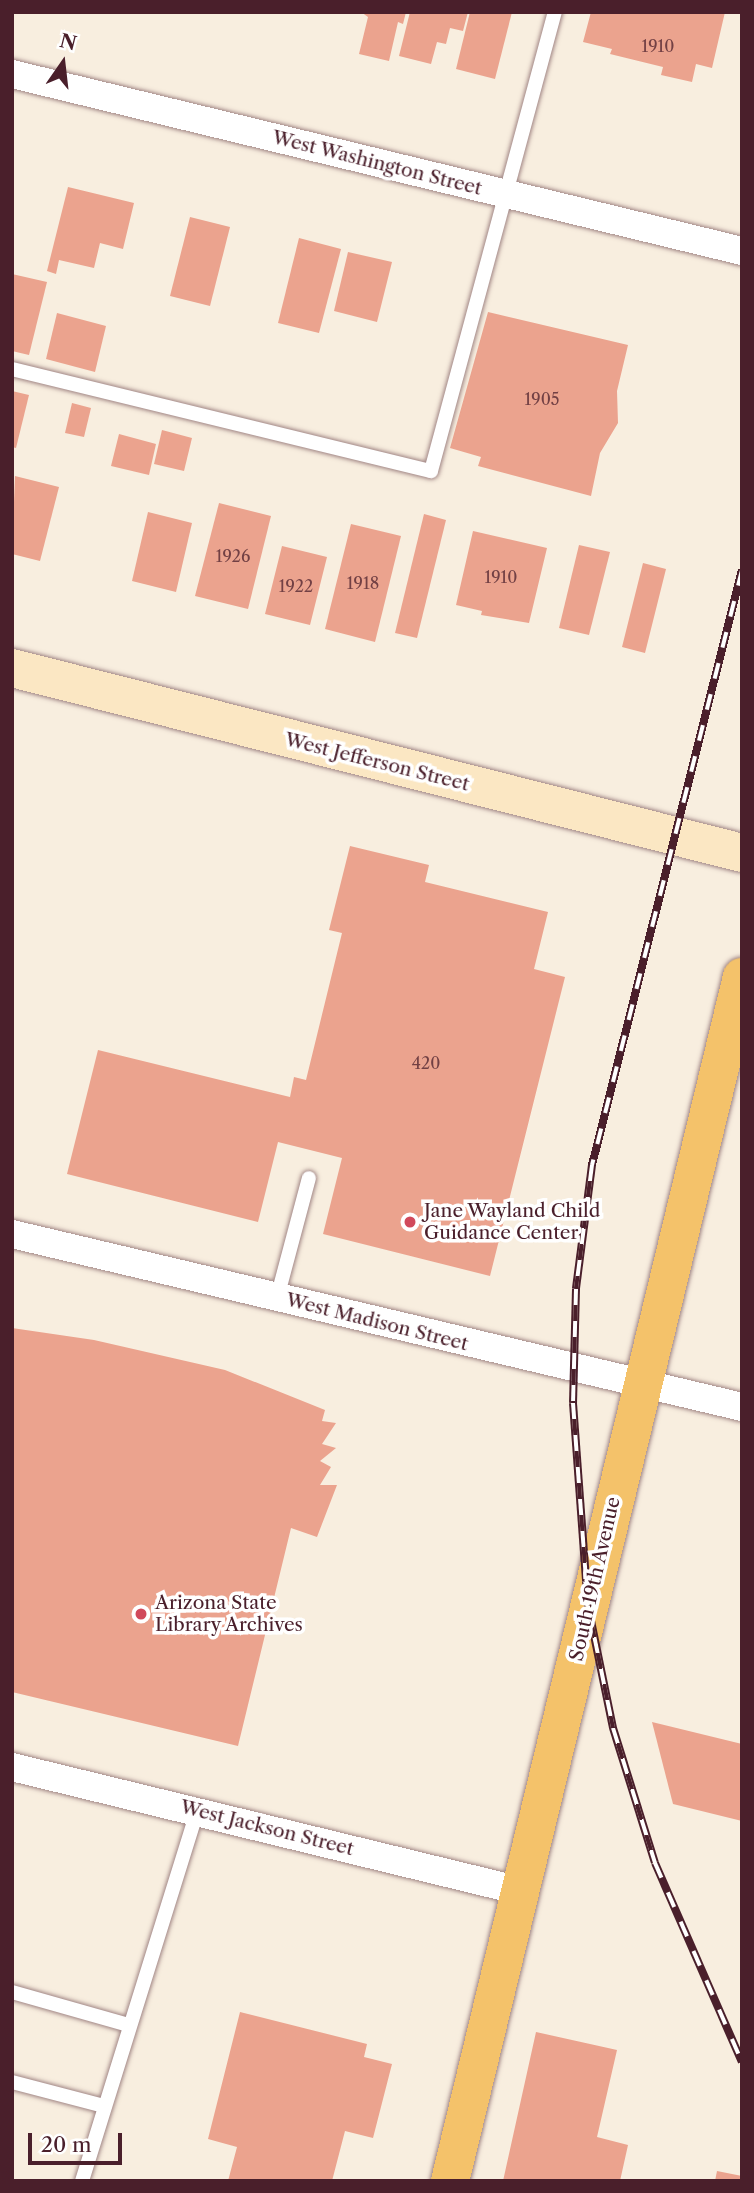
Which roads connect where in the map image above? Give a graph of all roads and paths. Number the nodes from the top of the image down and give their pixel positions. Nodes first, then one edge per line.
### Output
1 (555, 12) edge
2 (12, 74) edge
3 (504, 193) junction
4 (742, 251) edge
5 (12, 369) edge
6 (12, 668) edge
7 (742, 853) edge
8 (742, 977) edge
9 (309, 1178) dead end
10 (12, 1234) edge
11 (277, 1298) junction
12 (641, 1382) junction
13 (742, 1407) edge
14 (12, 1768) edge
15 (197, 1811) junction
16 (521, 1891) junction
17 (12, 1993) edge
18 (129, 2025) junction
19 (12, 2082) edge
20 (104, 2106) junction
21 (82, 2181) edge
22 (450, 2181) edge

1 - 3 lane
2 - 3 street, West Washington Street
3 - 4 street, West Washington Street
3 - 5 lane
6 - 7 street, West Jefferson Street
8 - 12 main road, South 19th Avenue
9 - 11 lane
10 - 11 street, West Madison Street
11 - 12 street, West Madison Street
12 - 13 street, West Madison Street
12 - 16 main road, South 19th Avenue
14 - 15 street, West Jackson Street
15 - 16 street, West Jackson Street
15 - 18 lane
16 - 22 main road, South 19th Avenue
17 - 18 lane
18 - 20 lane
19 - 20 lane
20 - 21 lane

